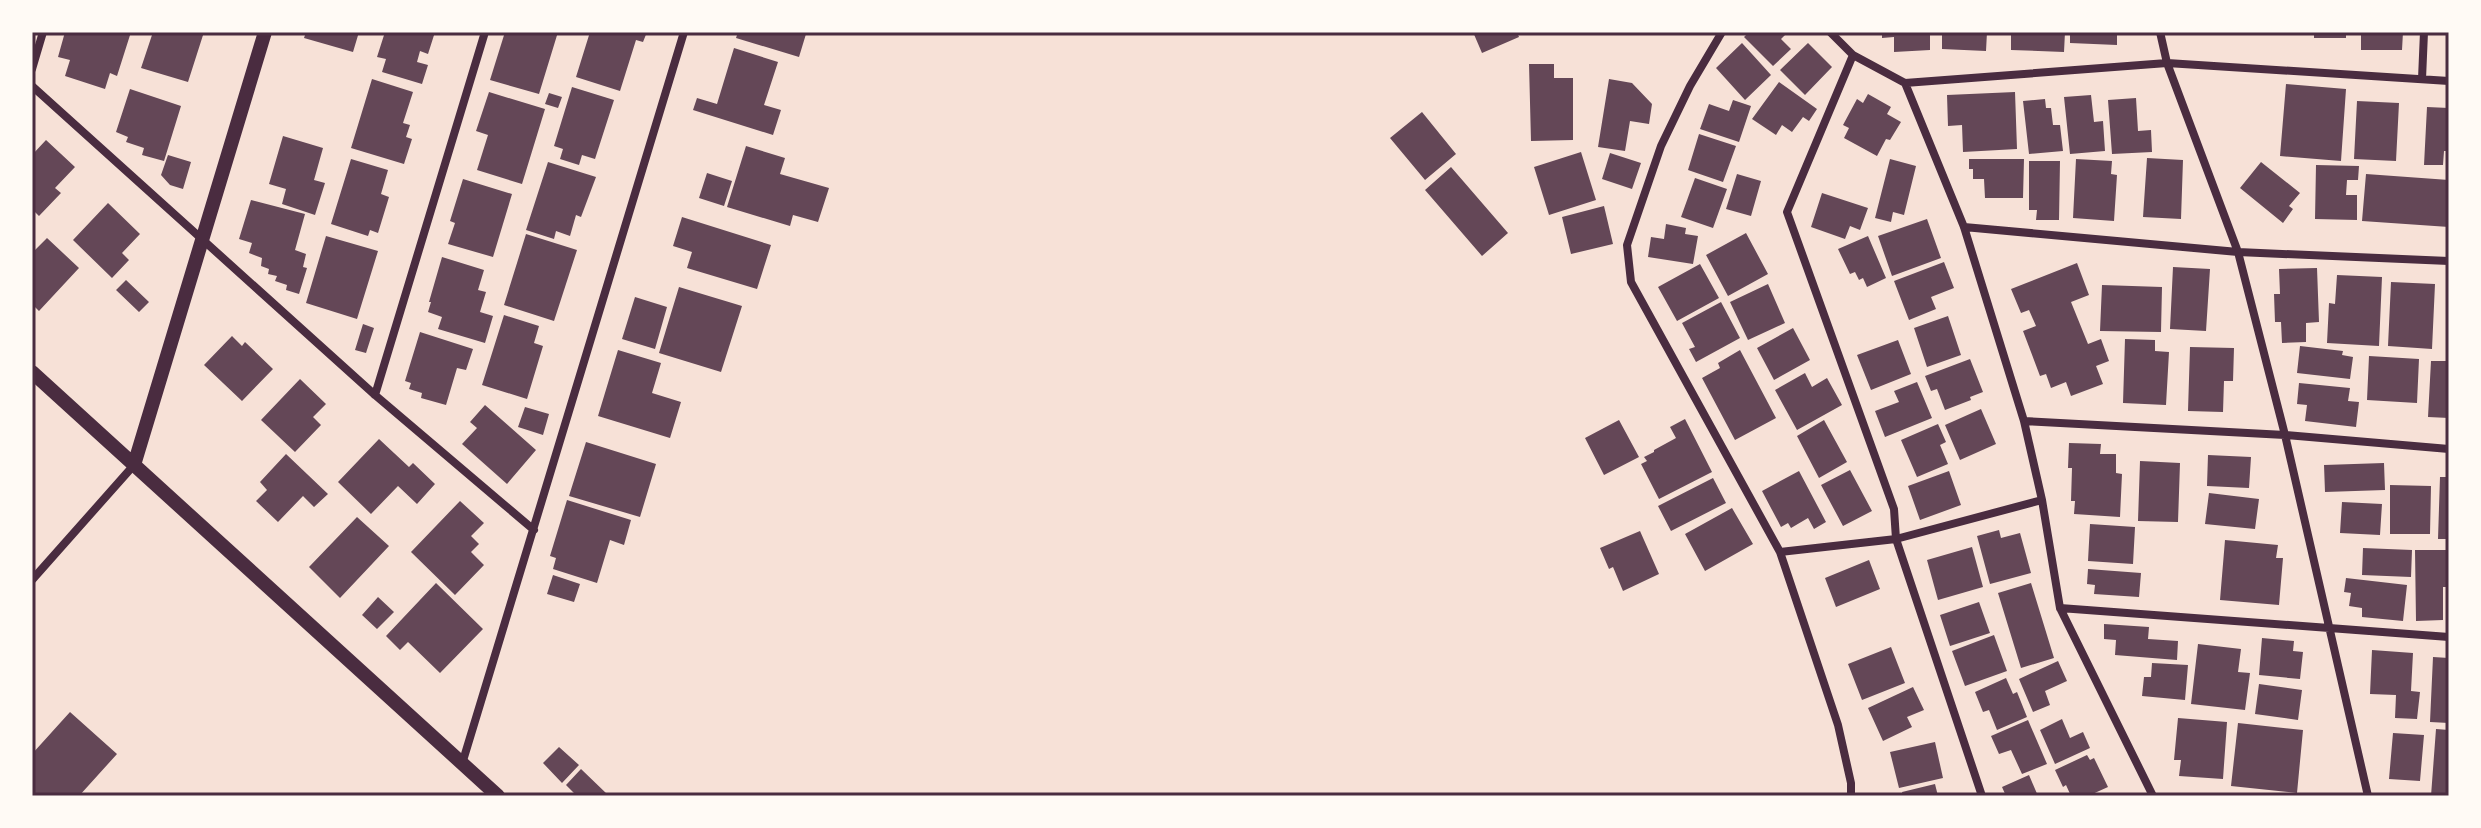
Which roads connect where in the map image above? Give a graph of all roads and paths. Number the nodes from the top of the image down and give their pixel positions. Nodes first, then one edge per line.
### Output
1 (43, 32) edge
2 (265, 32) edge
3 (485, 32) edge
4 (684, 32) edge
5 (1722, 32) edge
6 (1830, 32) edge
7 (2160, 32) edge
8 (2424, 32) edge
9 (1853, 55) junction
10 (2167, 63) junction
11 (32, 69) edge
12 (2422, 79) junction
13 (2449, 81) edge
14 (1905, 83) junction
15 (32, 86) edge
16 (1964, 227) junction
17 (203, 242) junction
18 (2238, 252) junction
19 (2449, 261) edge
20 (32, 372) edge
21 (375, 395) junction
22 (2024, 421) junction
23 (2285, 435) junction
24 (2449, 449) edge
25 (134, 465) junction
26 (2042, 500) junction
27 (534, 530) junction
28 (1896, 539) junction
29 (1780, 552) junction
30 (32, 580) edge
31 (2060, 608) junction
32 (2329, 629) junction
33 (2449, 637) edge
34 (462, 765) junction
35 (498, 796) edge
36 (1851, 796) edge
37 (1982, 796) edge
38 (2153, 796) edge
39 (2368, 796) edge

1 - 11 street
2 - 17 street
3 - 21 street
4 - 27 street
5 - 29 street
6 - 9 street
7 - 10 street
8 - 12 street
9 - 14 street
9 - 28 street
10 - 12 street
10 - 14 street
10 - 18 street
12 - 13 street
14 - 16 street
15 - 17 street
16 - 18 street
16 - 22 street
17 - 21 street
17 - 25 street
18 - 19 street
18 - 23 street
20 - 25 street
21 - 27 street
22 - 23 street
22 - 26 street
23 - 24 street
23 - 32 street
25 - 30 street
25 - 34 street
26 - 28 street
26 - 31 street
27 - 34 street
28 - 29 street
28 - 37 street
29 - 36 street
31 - 32 street
31 - 38 street
32 - 33 street
32 - 39 street
34 - 35 street

